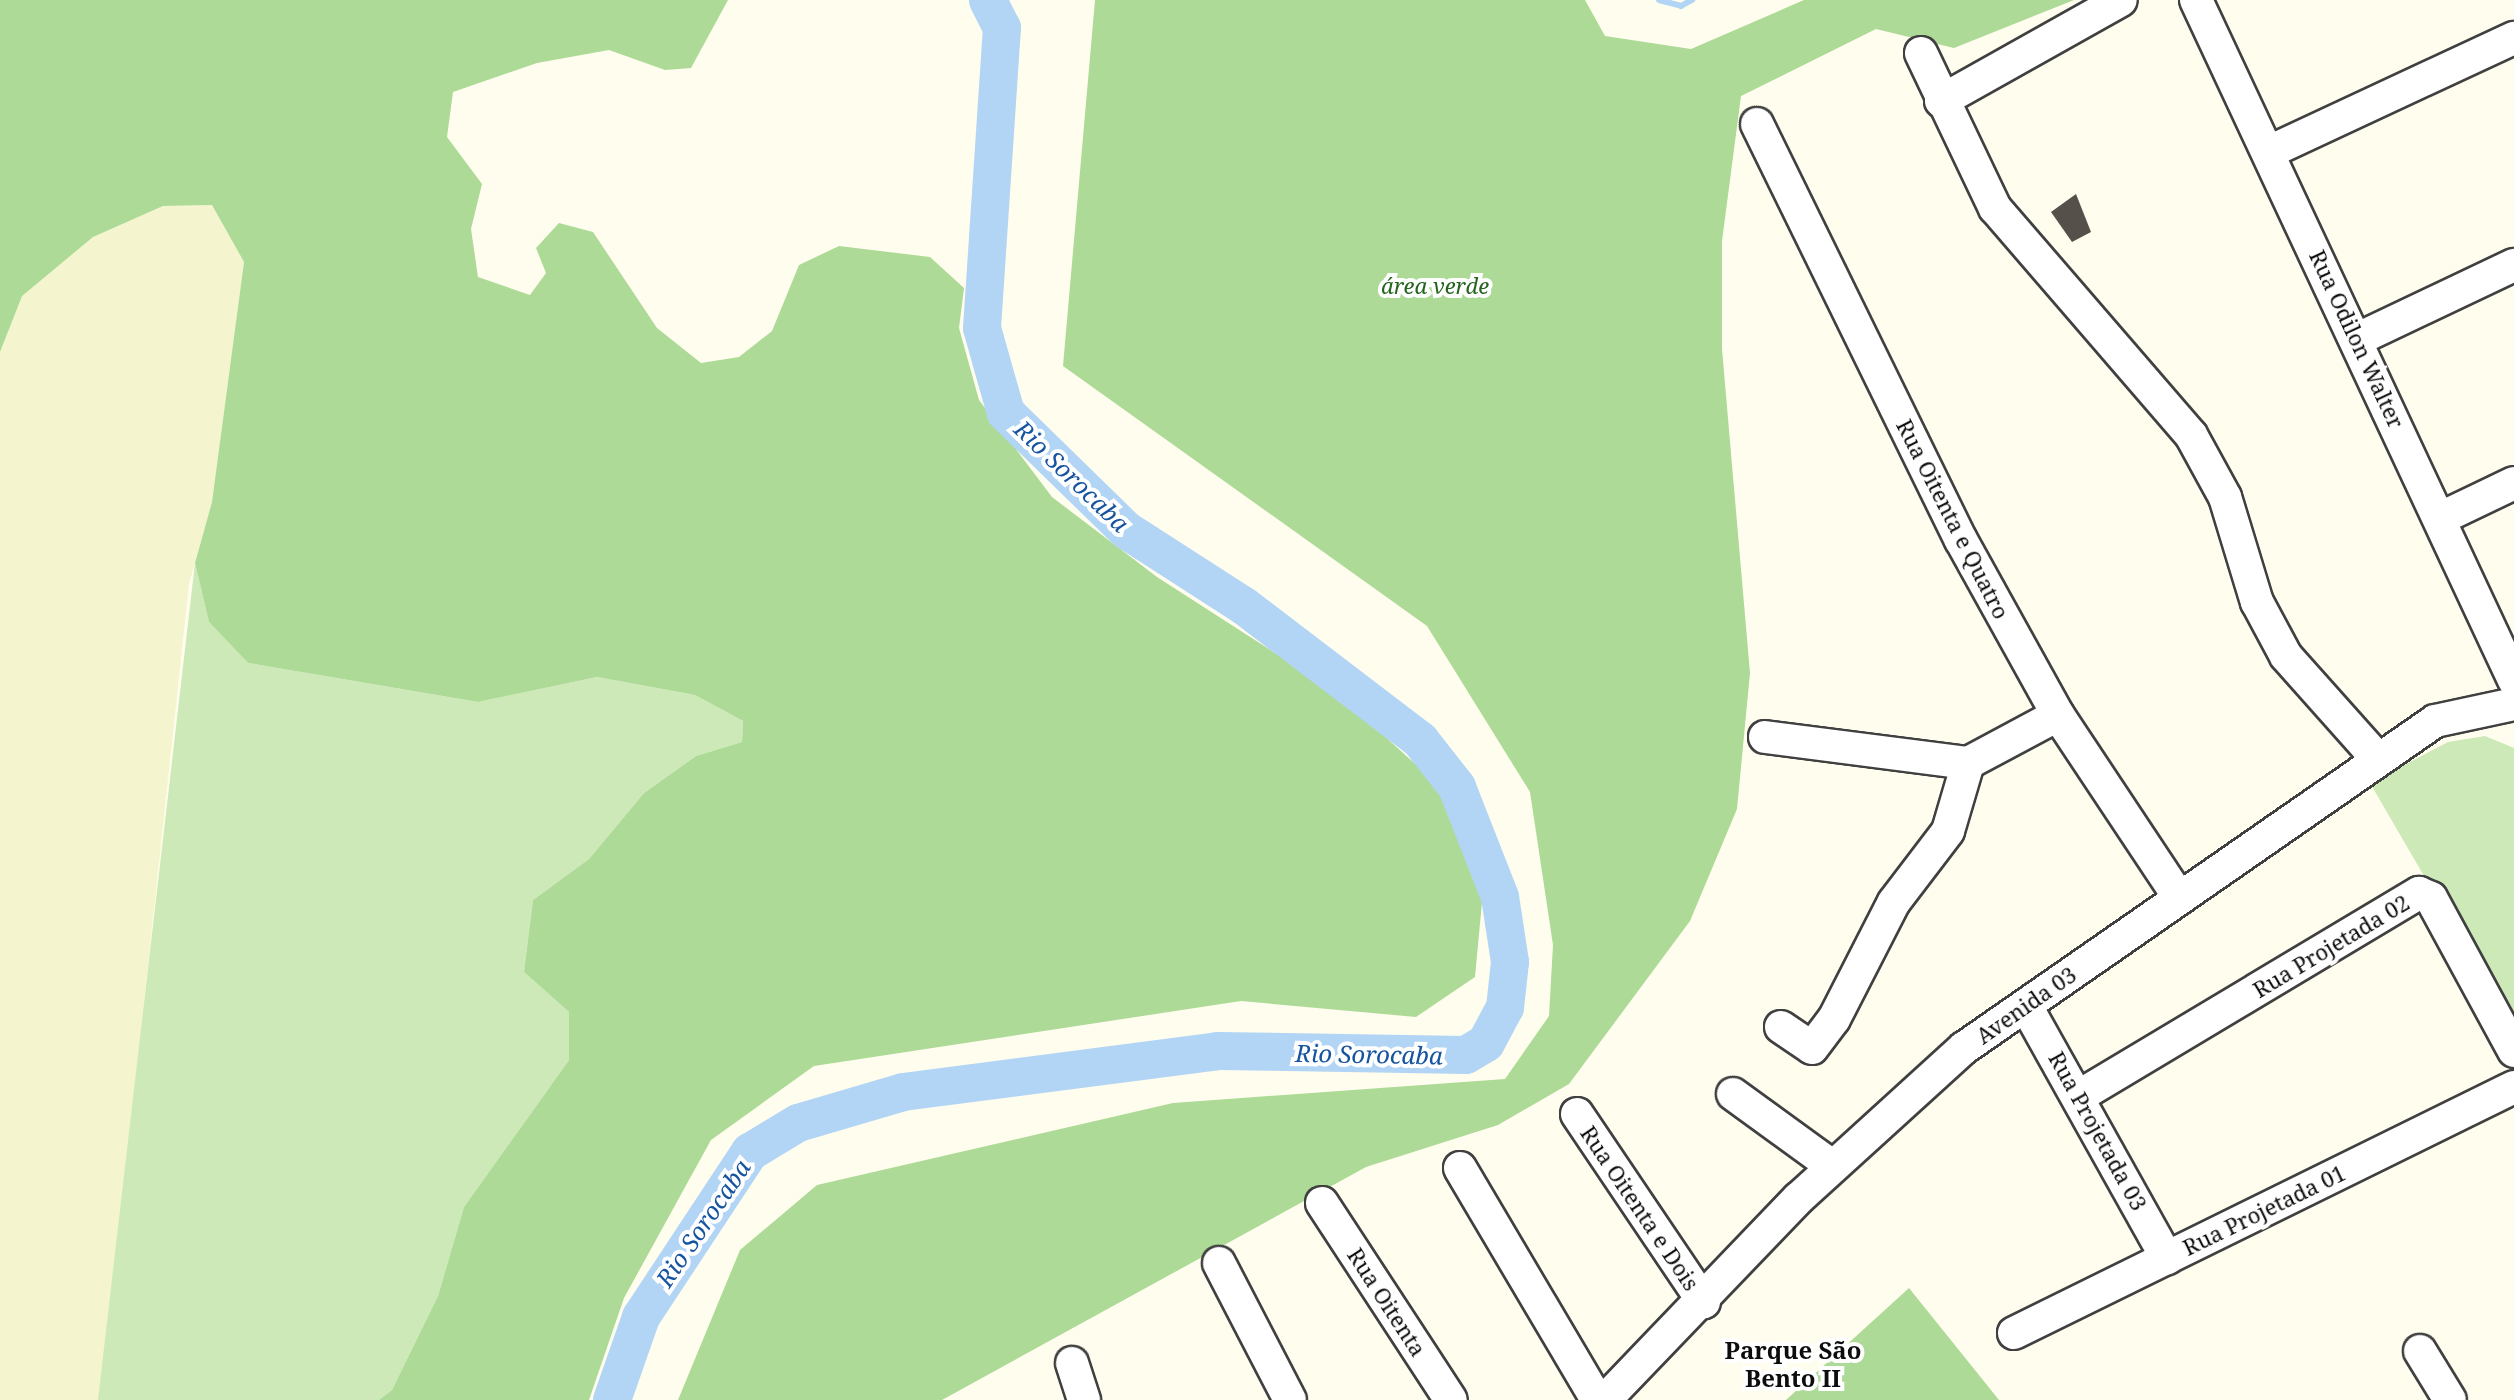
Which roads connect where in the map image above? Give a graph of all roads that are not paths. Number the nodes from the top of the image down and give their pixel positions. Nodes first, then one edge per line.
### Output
1 (2121, 0) edge
2 (2196, 0) edge
3 (2514, 38) edge
4 (1921, 53) dead end
5 (1941, 101) junction
6 (1757, 124) dead end
7 (2269, 152) junction
8 (2514, 265) edge
9 (2358, 339) junction
10 (2514, 483) edge
11 (2441, 518) junction
12 (2508, 666) edge
13 (2514, 704) edge
14 (2481, 710) junction
15 (2058, 715) junction
16 (1765, 737) dead end
17 (2377, 758) junction
18 (1968, 763) junction
19 (2179, 897) junction
20 (2026, 1006) junction
21 (1781, 1027) dead end
22 (2514, 1051) edge
23 (2514, 1087) edge
24 (1733, 1094) dead end
25 (2081, 1095) junction
26 (1577, 1114) dead end
27 (1832, 1166) junction
28 (1460, 1168) dead end
29 (1322, 1203) dead end
30 (2167, 1258) junction
31 (1219, 1263) dead end
32 (1704, 1302) junction
33 (2014, 1333) dead end
34 (2420, 1351) dead end
35 (1072, 1363) dead end
36 (1084, 1400) edge
37 (1290, 1400) edge
38 (1451, 1400) edge
39 (1597, 1400) edge
40 (1605, 1400) edge
41 (2450, 1400) edge

1 - 5 street
2 - 7 street, Rua Odilon Walter
3 - 7 street
4 - 5 street
5 - 17 street
6 - 15 street, Rua Oitenta e Quatro
7 - 9 street, Rua Odilon Walter
8 - 9 street
9 - 11 street, Rua Odilon Walter
10 - 11 street
11 - 12 street, Rua Odilon Walter
12 - 14 street
13 - 14 street, Avenida 03
14 - 17 street, Avenida 03
15 - 18 street
15 - 19 street, Rua Oitenta e Quatro
16 - 18 street
17 - 19 street, Avenida 03
18 - 21 street
19 - 20 street, Avenida 03
20 - 25 street, Rua Projetada 03
20 - 27 street, Avenida 03
22 - 25 street, Rua Projetada 02
23 - 30 street, Rua Projetada 01
24 - 27 street
25 - 30 street, Rua Projetada 03
26 - 32 street, Rua Oitenta e Dois
27 - 32 street, Avenida 03
28 - 39 street
29 - 38 street, Rua Oitenta
30 - 33 street, Rua Projetada 01
31 - 37 street
32 - 40 street, Avenida 03
34 - 41 street
35 - 36 street

